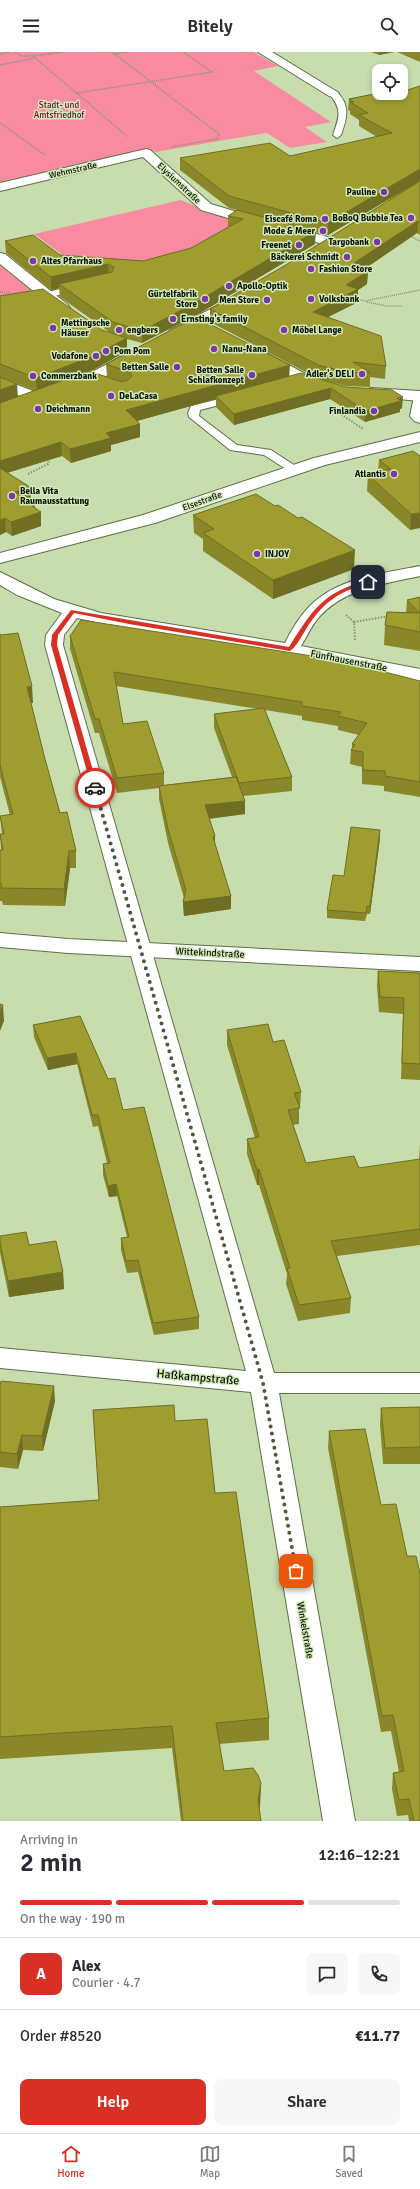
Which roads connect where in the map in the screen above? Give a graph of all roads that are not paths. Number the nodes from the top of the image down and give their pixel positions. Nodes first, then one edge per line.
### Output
1 (264, 52) edge
2 (333, 93) joint
3 (337, 135) dead end
4 (145, 152) joint
5 (0, 187) edge
6 (343, 233) edge
7 (330, 242) junction
8 (317, 250) edge
9 (0, 256) edge
10 (86, 286) edge
11 (251, 291) edge
12 (47, 295) junction
13 (26, 298) edge
14 (70, 313) edge
15 (195, 322) junction
16 (213, 331) edge
17 (161, 340) edge
18 (126, 344) edge
19 (250, 350) edge
20 (89, 378) junction
21 (0, 383) edge
22 (109, 384) edge
23 (48, 394) junction
24 (246, 396) edge
25 (420, 396) edge
26 (420, 400) edge
27 (14, 405) edge
28 (420, 418) edge
29 (420, 437) edge
30 (292, 469) junction
31 (0, 558) edge
32 (420, 571) edge
33 (0, 577) edge
34 (73, 611) junction
35 (290, 649) junction
36 (420, 675) edge
37 (0, 940) edge
38 (140, 948) junction
39 (420, 964) edge
40 (0, 1358) edge
41 (263, 1383) junction
42 (420, 1383) edge
43 (339, 1821) edge

1 - 2 street
2 - 3 lane
4 - 5 street, Wehmstraße
4 - 7 street, Elysiumstraße
6 - 7 street
7 - 8 street
9 - 12 street
10 - 12 lane
11 - 15 street
12 - 13 street
12 - 14 street
15 - 16 street
15 - 17 street
18 - 20 street
19 - 25 street
20 - 22 street
20 - 23 street
21 - 23 street
23 - 27 street
24 - 30 lane
26 - 28 street
29 - 30 street, Elsestraße
30 - 31 street, Elsestraße
32 - 35 street
33 - 34 street, Fünfhausenstraße
34 - 35 street, Fünfhausenstraße
34 - 38 street, Winkelstraße
35 - 36 street, Fünfhausenstraße
37 - 38 street, Wittekindstraße
38 - 39 street, Wittekindstraße
38 - 41 street, Winkelstraße
40 - 41 street, Haßkampstraße
41 - 42 street, Haßkampstraße
41 - 43 street, Winkelstraße

